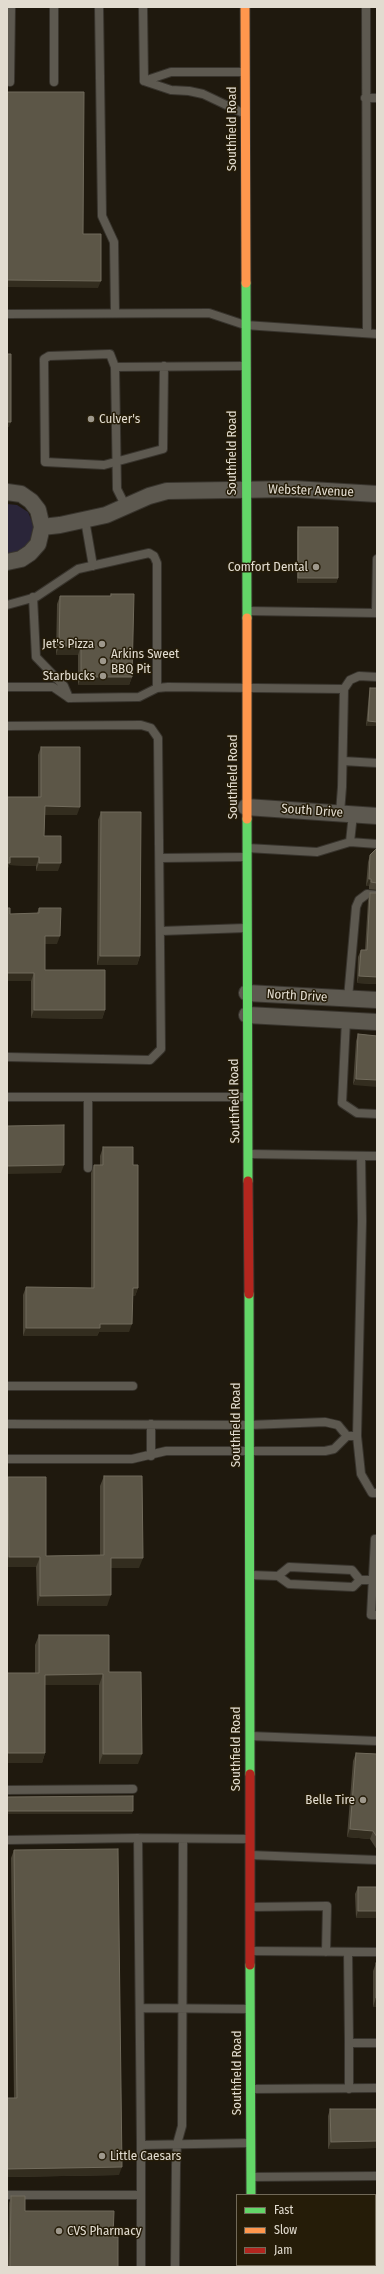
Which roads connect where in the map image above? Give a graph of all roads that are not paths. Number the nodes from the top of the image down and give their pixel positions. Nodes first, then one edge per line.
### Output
1 (11, 7) edge
2 (54, 7) edge
3 (99, 7) edge
4 (143, 7) edge
5 (245, 7) edge
6 (366, 7) edge
7 (244, 72) junction
8 (144, 81) junction
9 (10, 82) dead end
10 (54, 82) dead end
11 (365, 98) junction
12 (377, 98) edge
13 (244, 114) junction
14 (115, 313) junction
15 (7, 314) edge
16 (245, 324) junction
17 (367, 333) junction
18 (377, 334) edge
19 (164, 366) junction
20 (245, 366) junction
21 (115, 367) junction
22 (116, 464) junction
23 (245, 490) junction
24 (7, 492) edge
25 (377, 494) edge
26 (126, 507) junction
27 (85, 520) junction
28 (42, 527) junction
29 (377, 559) edge
30 (7, 562) edge
31 (93, 566) junction
32 (33, 597) junction
33 (7, 605) edge
34 (246, 610) junction
35 (377, 677) edge
36 (7, 687) edge
37 (157, 688) junction
38 (247, 689) junction
39 (344, 689) junction
40 (70, 698) junction
41 (7, 726) edge
42 (343, 761) junction
43 (377, 763) edge
44 (246, 807) junction
45 (346, 814) junction
46 (377, 816) edge
47 (350, 842) junction
48 (377, 844) edge
49 (246, 853) junction
50 (161, 858) junction
51 (377, 895) edge
52 (247, 928) junction
53 (161, 931) junction
54 (247, 993) junction
55 (348, 998) junction
56 (377, 1000) edge
57 (247, 1015) junction
58 (346, 1020) junction
59 (377, 1022) edge
60 (7, 1058) edge
61 (7, 1097) edge
62 (88, 1097) junction
63 (248, 1097) junction
64 (377, 1114) edge
65 (248, 1154) junction
66 (361, 1156) junction
67 (377, 1156) edge
68 (88, 1168) dead end
69 (7, 1386) edge
70 (133, 1386) dead end
71 (7, 1416) edge
72 (7, 1424) edge
73 (151, 1424) junction
74 (248, 1425) junction
75 (347, 1436) junction
76 (357, 1436) junction
77 (248, 1452) junction
78 (151, 1456) junction
79 (7, 1459) edge
80 (377, 1493) edge
81 (377, 1539) edge
82 (249, 1575) junction
83 (278, 1576) junction
84 (360, 1580) junction
85 (372, 1580) junction
86 (377, 1615) edge
87 (249, 1736) junction
88 (377, 1741) edge
89 (133, 1789) dead end
90 (7, 1790) edge
91 (138, 1838) junction
92 (183, 1839) junction
93 (250, 1839) junction
94 (7, 1840) edge
95 (250, 1855) junction
96 (377, 1860) edge
97 (249, 1907) junction
98 (250, 1951) junction
99 (326, 1952) junction
100 (348, 1952) junction
101 (377, 1952) edge
102 (140, 2008) junction
103 (183, 2009) junction
104 (250, 2009) junction
105 (349, 2043) junction
106 (377, 2043) edge
107 (377, 2088) edge
108 (250, 2089) junction
109 (349, 2089) junction
110 (250, 2143) junction
111 (177, 2144) junction
112 (141, 2145) junction
113 (377, 2176) edge
114 (250, 2177) junction
115 (251, 2194) edge
116 (7, 2195) edge
117 (141, 2195) junction
118 (141, 2267) edge
119 (176, 2267) edge

1 - 9 lane
2 - 10 lane
3 - 14 lane
4 - 8 lane
5 - 7 main road, Southfield Road
6 - 11 lane
7 - 8 lane
7 - 13 main road, Southfield Road
8 - 13 lane
11 - 12 lane
11 - 17 lane
13 - 16 main road, Southfield Road
14 - 15 lane
14 - 16 lane
16 - 17 lane
16 - 20 main road, Southfield Road
17 - 18 lane
19 - 20 lane
19 - 21 lane
19 - 22 lane
20 - 23 main road, Southfield Road
21 - 22 lane
21 - 22 lane
22 - 26 lane
23 - 25 street, Webster Avenue
23 - 26 street, Webster Avenue
23 - 34 main road, Southfield Road
24 - 28 street
26 - 27 street, Webster Avenue
27 - 28 street, Webster Avenue
27 - 31 lane
28 - 30 street
29 - 34 lane
31 - 32 lane
31 - 37 lane
32 - 33 lane
32 - 40 lane
34 - 38 main road, Southfield Road
35 - 39 lane
36 - 40 lane
37 - 38 lane
37 - 40 lane
38 - 39 lane
38 - 44 main road, Southfield Road
39 - 42 lane
41 - 50 lane
42 - 43 lane
42 - 45 lane
44 - 45 street, South Drive
44 - 49 main road, Southfield Road
45 - 46 street, South Drive
45 - 47 lane
47 - 48 lane
47 - 49 lane
49 - 50 lane
49 - 52 main road, Southfield Road
50 - 53 lane
51 - 55 lane
52 - 53 lane
52 - 54 main road, Southfield Road
53 - 60 lane
54 - 55 street, North Drive
54 - 57 main road, Southfield Road
55 - 56 street, North Drive
55 - 58 street
57 - 58 street, North Drive
57 - 63 main road, Southfield Road
58 - 59 street, North Drive
58 - 64 lane
61 - 62 lane
62 - 63 lane
62 - 68 lane
63 - 65 main road, Southfield Road
65 - 66 lane
65 - 74 main road, Southfield Road
66 - 67 lane
66 - 76 lane
69 - 70 lane
71 - 72 lane
72 - 73 lane
73 - 74 lane
73 - 78 lane
74 - 75 lane
74 - 77 main road, Southfield Road
75 - 76 lane
75 - 77 lane
76 - 80 lane
77 - 78 lane
77 - 82 main road, Southfield Road
78 - 79 lane
81 - 85 lane
82 - 83 lane
82 - 87 main road, Southfield Road
83 - 84 lane
83 - 84 lane
84 - 85 lane
85 - 86 lane
87 - 88 lane
87 - 93 main road, Southfield Road
89 - 90 lane
91 - 92 lane
91 - 94 lane
91 - 102 lane
92 - 93 lane
92 - 103 lane
93 - 95 main road, Southfield Road
95 - 96 lane
95 - 97 main road, Southfield Road
97 - 98 main road, Southfield Road
97 - 99 lane
98 - 99 lane
98 - 104 main road, Southfield Road
99 - 100 lane
100 - 101 lane
100 - 105 lane
102 - 103 lane
102 - 112 lane
103 - 104 lane
103 - 111 lane
104 - 108 main road, Southfield Road
105 - 106 lane
105 - 109 lane
107 - 109 lane
108 - 109 lane
108 - 110 main road, Southfield Road
110 - 111 lane
110 - 114 main road, Southfield Road
111 - 112 lane
111 - 119 lane
112 - 117 lane
113 - 114 lane
114 - 115 main road, Southfield Road
116 - 117 lane
117 - 118 lane

